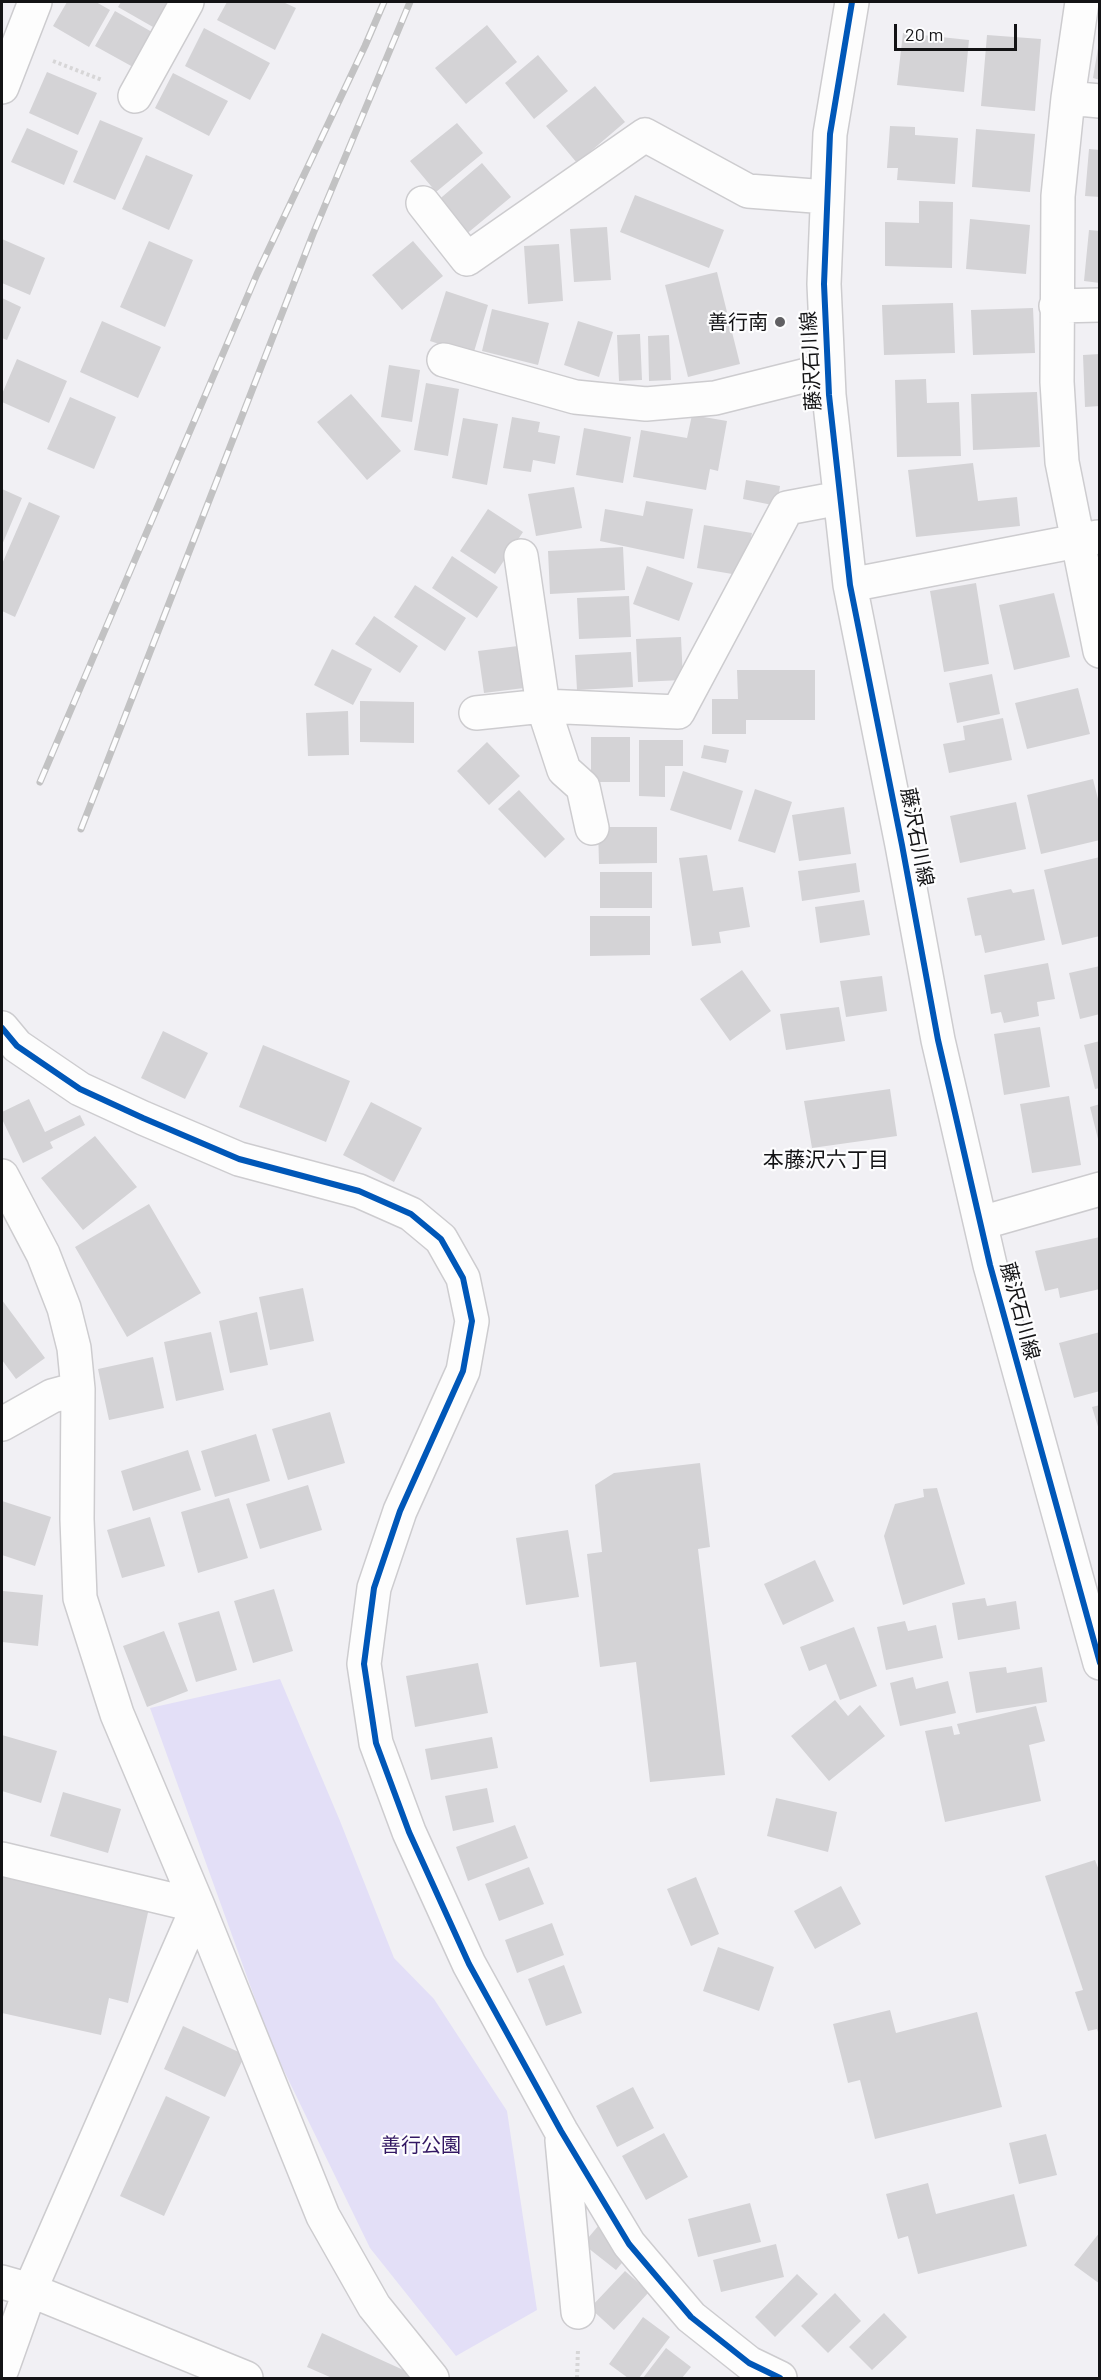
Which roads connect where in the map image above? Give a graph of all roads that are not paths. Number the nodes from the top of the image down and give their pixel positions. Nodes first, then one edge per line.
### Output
1 (35, 2) edge
2 (187, 2) edge
3 (852, 2) edge
4 (1082, 2) edge
5 (2, 87) edge
6 (135, 96) road end
7 (1084, 99) edge
8 (827, 197) junction
9 (423, 203) dead end
10 (1100, 305) edge
11 (1056, 306) junction
12 (444, 360) dead end
13 (827, 370) junction
14 (840, 498) junction
15 (1088, 538) edge
16 (521, 556) dead end
17 (850, 585) junction
18 (1100, 651) edge
19 (543, 706) junction
20 (476, 713) dead end
21 (592, 828) dead end
22 (2, 1028) edge
23 (2, 1176) edge
24 (1100, 1189) edge
25 (981, 1223) junction
26 (78, 1389) junction
27 (2, 1424) edge
28 (1100, 1663) edge
29 (2, 1859) edge
30 (198, 1906) junction
31 (561, 2132) junction
32 (16, 2286) edge
33 (578, 2312) dead end
34 (2, 2368) edge
35 (246, 2379) edge
36 (432, 2379) edge
37 (780, 2379) edge

1 - 5 street
2 - 6 street
3 - 8 street, 藤沢石川線
4 - 7 street
7 - 11 street
8 - 9 street
8 - 13 street, 藤沢石川線
10 - 11 street
11 - 15 street
12 - 13 street
13 - 14 street, 藤沢石川線
14 - 17 street, 藤沢石川線
14 - 19 street
15 - 17 street
15 - 18 street
16 - 19 street
17 - 25 street, 藤沢石川線
19 - 20 street
19 - 21 street
22 - 31 street
23 - 26 street
24 - 25 street
25 - 28 street, 藤沢石川線
26 - 27 street
26 - 30 street
29 - 30 street
30 - 32 street
30 - 36 street
31 - 33 street
31 - 37 street
32 - 34 street
32 - 35 street

